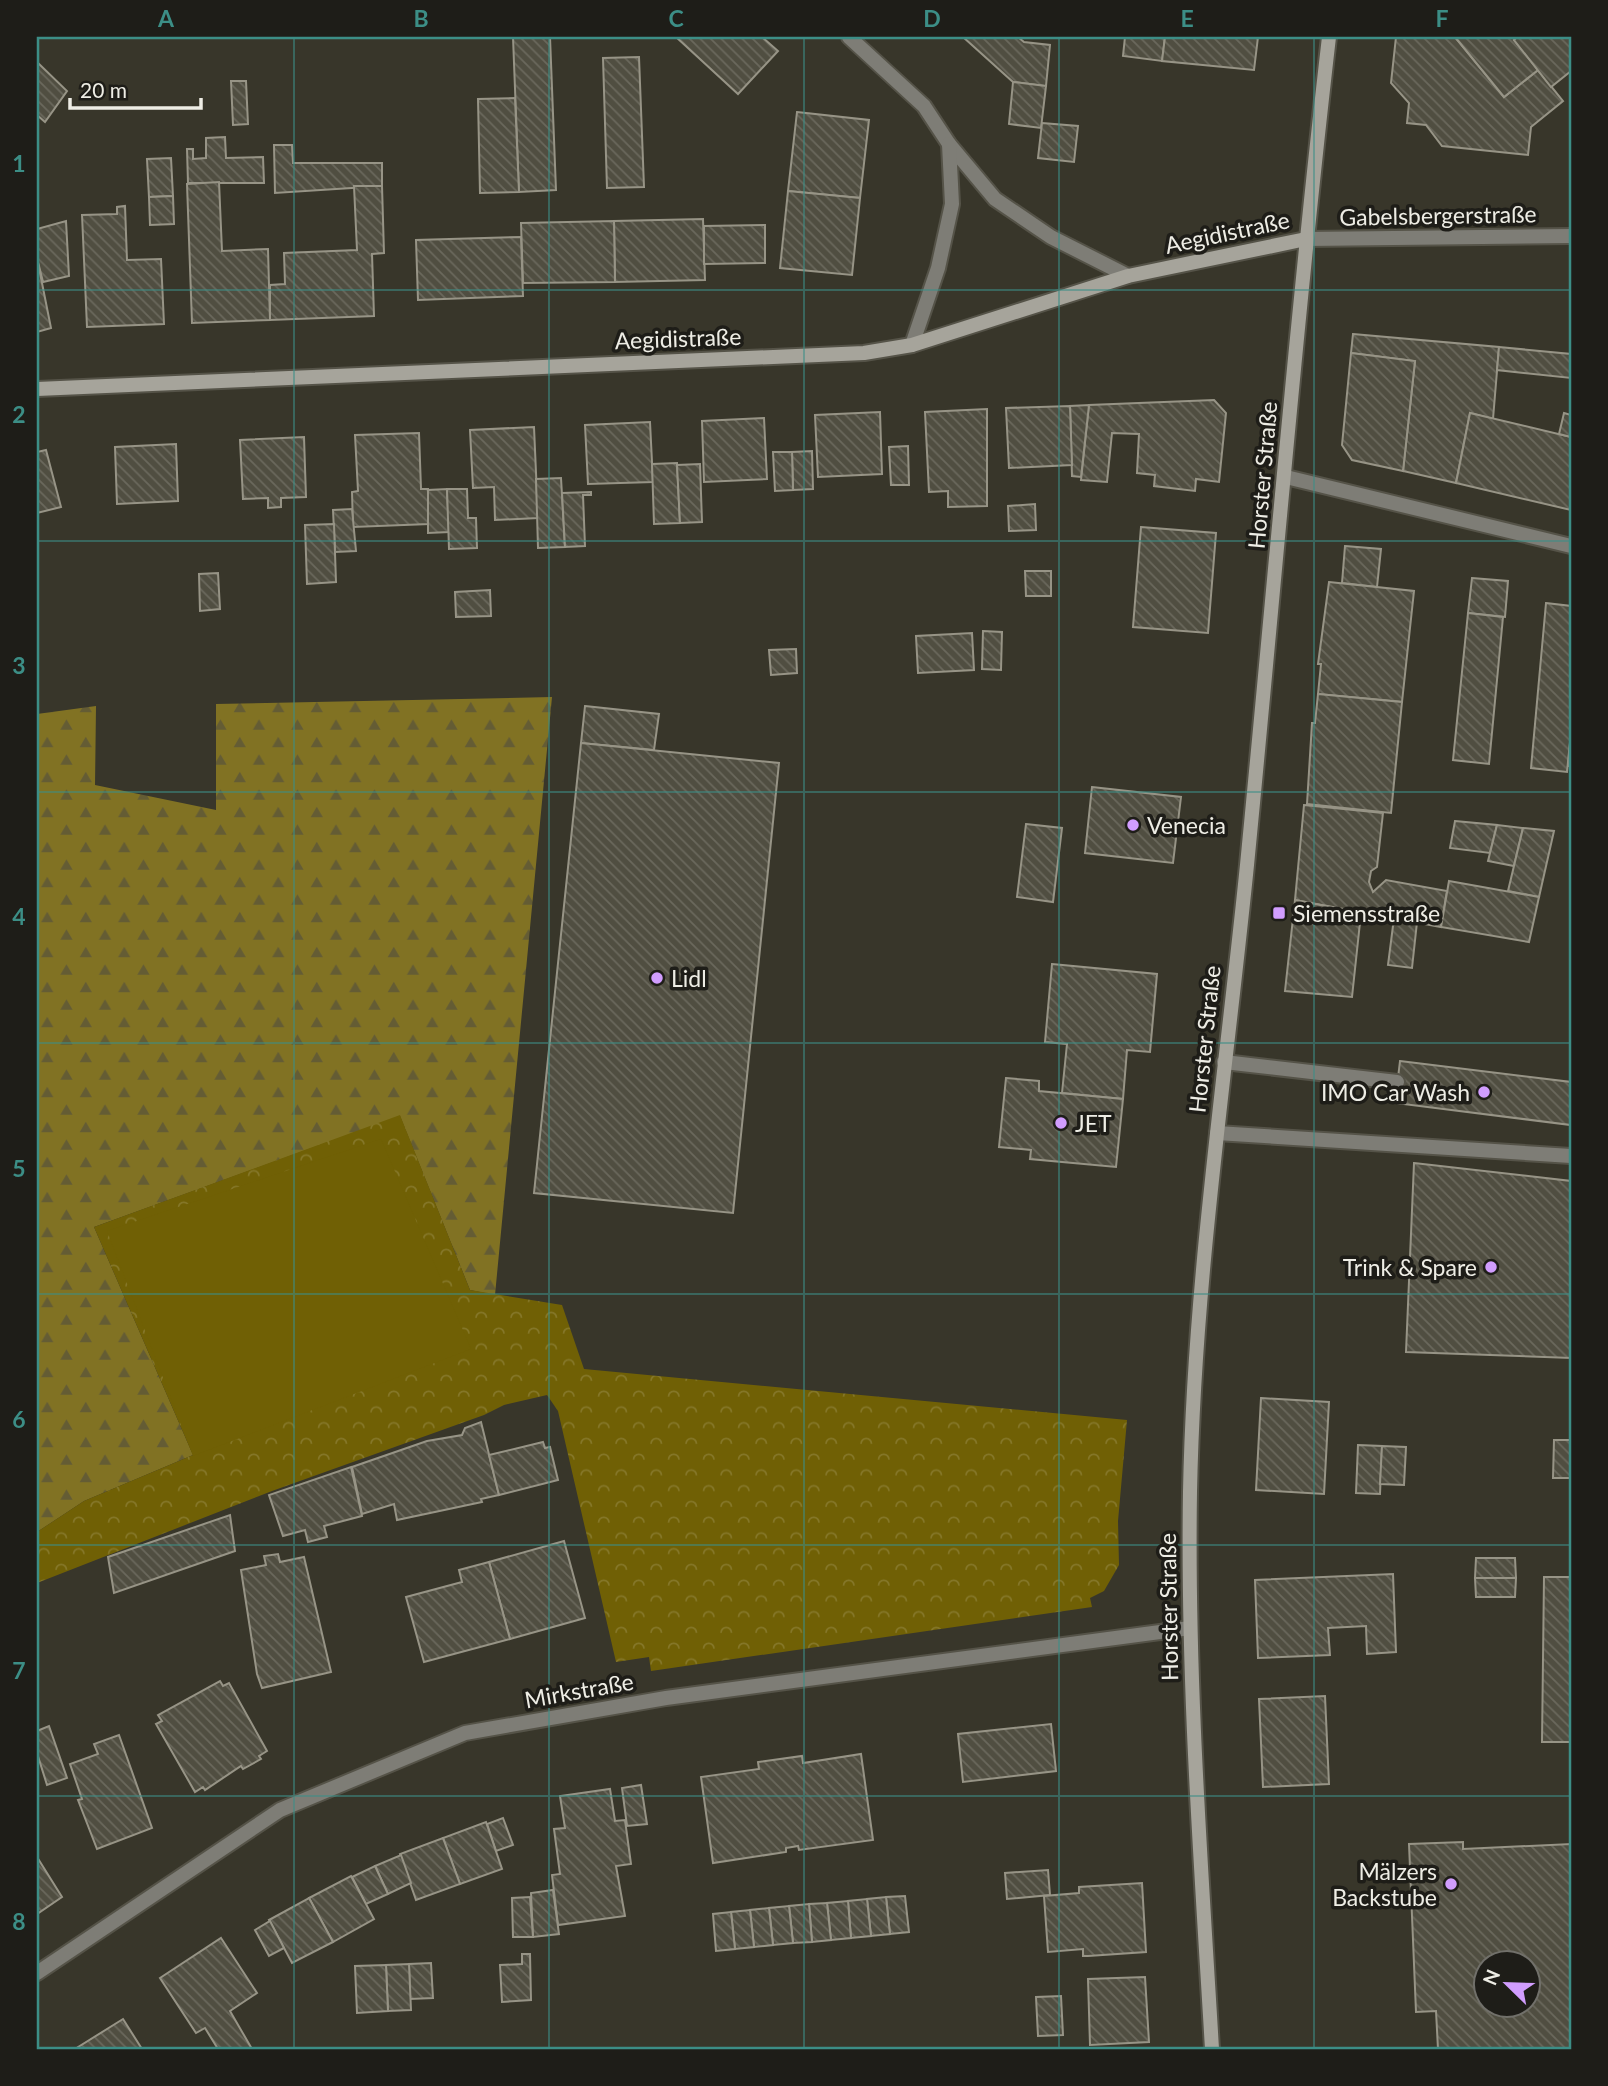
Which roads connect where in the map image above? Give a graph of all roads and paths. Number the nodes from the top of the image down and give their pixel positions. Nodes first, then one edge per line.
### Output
1 (849, 37) edge
2 (1329, 37) edge
3 (949, 144) junction
4 (1571, 236) edge
5 (1306, 239) junction
6 (1128, 276) junction
7 (912, 345) junction
8 (37, 389) edge
9 (1286, 477) junction
10 (1571, 546) edge
11 (1224, 1062) junction
12 (1397, 1082) dead end
13 (1217, 1133) junction
14 (1571, 1156) edge
15 (1190, 1628) junction
16 (37, 1973) edge
17 (1212, 2049) edge

1 - 3 street
2 - 5 main road, Horster Straße
3 - 6 street
3 - 7 street
4 - 5 street, Gabelsbergerstraße
5 - 6 main road, Aegidistraße
5 - 9 main road, Horster Straße
6 - 7 main road, Aegidistraße
7 - 8 main road, Aegidistraße
9 - 10 street
9 - 11 main road, Horster Straße
11 - 12 street
11 - 13 main road, Horster Straße
13 - 14 street
13 - 15 main road, Horster Straße
15 - 16 street, Mirkstraße
15 - 17 main road, Horster Straße

